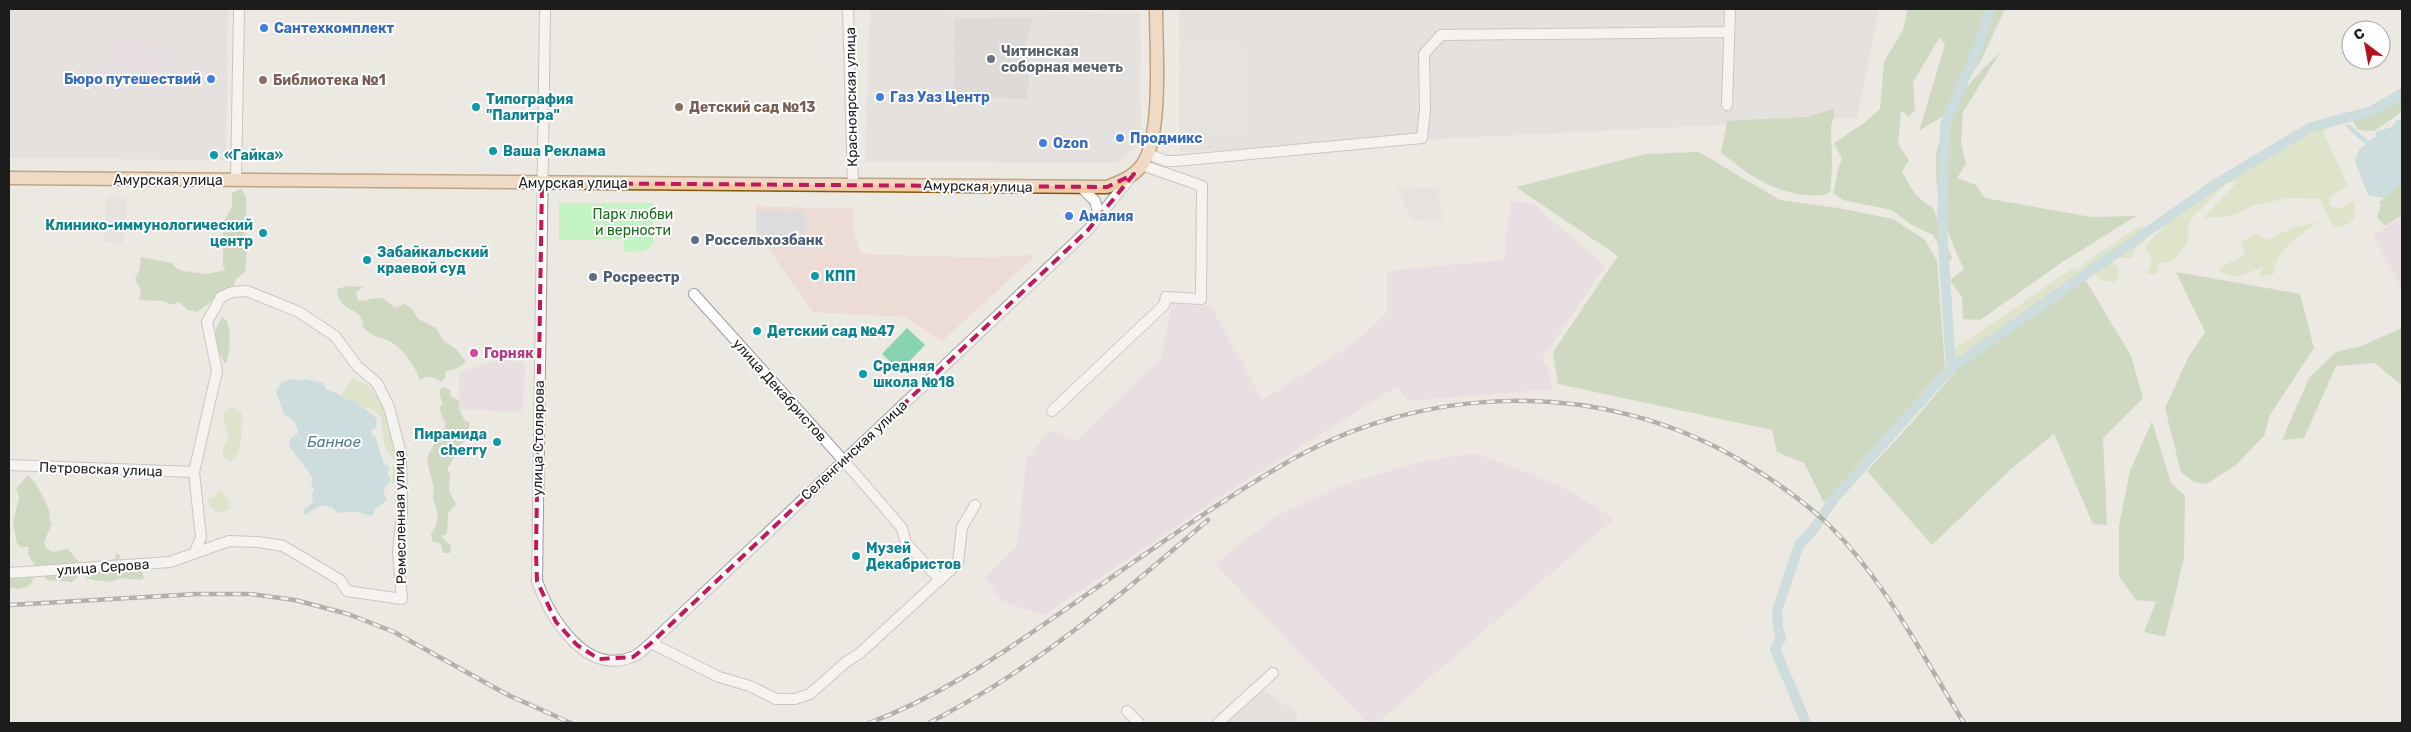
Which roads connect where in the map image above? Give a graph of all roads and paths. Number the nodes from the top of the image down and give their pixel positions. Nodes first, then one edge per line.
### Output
1 (239, 9) edge
2 (545, 9) edge
3 (848, 9) edge
4 (1156, 9) edge
5 (1730, 9) edge
6 (1729, 32) junction
7 (1727, 105) dead end
8 (1141, 165) junction
9 (9, 178) edge
10 (236, 180) junction
11 (542, 182) junction
12 (853, 186) junction
13 (1082, 188) junction
14 (1099, 216) junction
15 (694, 294) dead end
16 (1052, 411) dead end
17 (843, 460) junction
18 (9, 465) edge
19 (194, 472) junction
20 (976, 505) dead end
21 (195, 552) junction
22 (9, 573) edge
23 (940, 580) junction
24 (402, 599) joint
25 (654, 645) junction
26 (633, 657) joint
27 (1273, 673) dead end
28 (1127, 711) dead end
29 (1139, 723) edge
30 (1218, 723) edge

1 - 10 street
2 - 11 street, улица Столярова
3 - 12 street, Красноярская улица
4 - 8 main road
5 - 6 street
6 - 7 street
6 - 8 street
8 - 13 main road, Амурская улица
8 - 14 street, Селенгинская улица
8 - 16 street
9 - 10 main road, Амурская улица
10 - 11 main road, Амурская улица
11 - 12 main road, Амурская улица
11 - 26 street, улица Столярова
12 - 13 main road, Амурская улица
13 - 14 street
14 - 17 street, Селенгинская улица
15 - 17 street, улица Декабристов
17 - 23 street, улица Декабристов
17 - 25 street, Селенгинская улица
18 - 19 street, Петровская улица
19 - 21 street, Ремесленная улица
19 - 24 street, Ремесленная улица
20 - 23 street
21 - 22 street, улица Серова
21 - 24 street, улица Серова
23 - 25 street
25 - 26 street, Селенгинская улица
27 - 30 street
28 - 29 street

